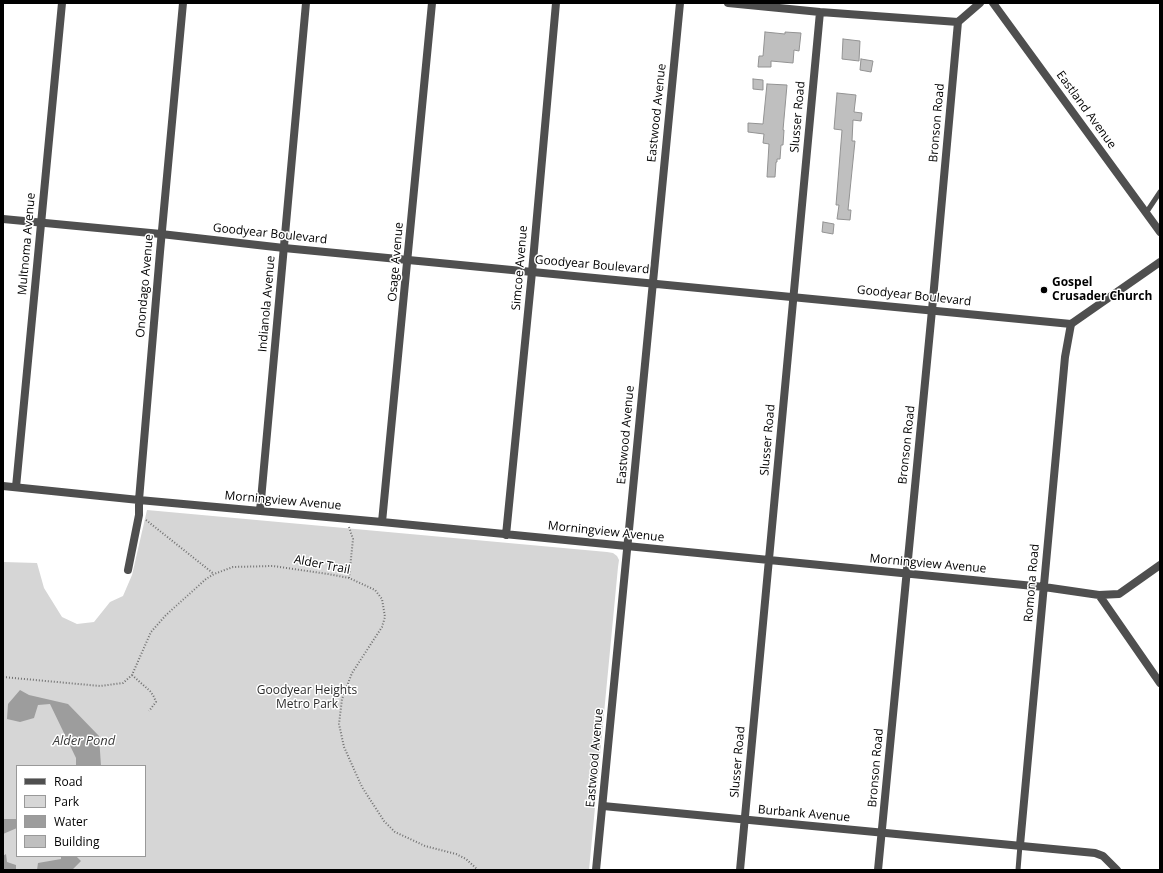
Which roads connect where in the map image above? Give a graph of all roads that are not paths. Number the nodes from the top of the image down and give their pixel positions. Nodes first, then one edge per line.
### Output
1 (62, 3) edge
2 (183, 3) edge
3 (306, 3) edge
4 (432, 3) edge
5 (556, 3) edge
6 (680, 3) edge
7 (728, 3) edge
8 (980, 3) edge
9 (993, 3) edge
10 (820, 12) junction
11 (958, 22) junction
12 (1160, 192) edge
13 (1146, 213) junction
14 (3, 219) edge
15 (41, 223) junction
16 (1160, 232) edge
17 (161, 234) junction
18 (284, 248) junction
19 (408, 260) junction
20 (1160, 262) edge
21 (532, 272) junction
22 (652, 283) junction
23 (794, 297) junction
24 (932, 310) junction
25 (1071, 324) junction
26 (3, 486) edge
27 (16, 487) junction
28 (139, 500) junction
29 (260, 511) junction
30 (382, 522) junction
31 (506, 534) junction
32 (627, 546) junction
33 (769, 561) junction
34 (1160, 565) edge
35 (128, 570) dead end
36 (906, 574) junction
37 (1044, 587) junction
38 (1099, 595) junction
39 (1160, 683) edge
40 (603, 806) junction
41 (744, 820) junction
42 (882, 833) junction
43 (1020, 845) junction
44 (596, 870) edge
45 (740, 870) edge
46 (878, 870) edge
47 (1018, 870) edge
48 (1117, 870) edge

1 - 15 street, Multnoma Avenue
2 - 17 street, Onondago Avenue
3 - 18 street, Indianola Avenue
4 - 19 street, Osage Avenue
5 - 21 street, Simcoe Avenue
6 - 22 street, Eastwood Avenue
7 - 10 street
8 - 11 street
9 - 13 street, Eastland Avenue
10 - 11 street
10 - 23 street, Slusser Road
11 - 24 street, Bronson Road
12 - 13 lane
13 - 16 street, Eastland Avenue
14 - 15 street, Goodyear Boulevard
15 - 17 street, Goodyear Boulevard
15 - 27 street, Multnoma Avenue
17 - 18 street, Goodyear Boulevard
17 - 28 street, Onondago Avenue
18 - 19 street, Goodyear Boulevard
18 - 29 street, Indianola Avenue
19 - 21 street, Goodyear Boulevard
19 - 30 street, Osage Avenue
20 - 25 street
21 - 22 street, Goodyear Boulevard
21 - 31 street, Simcoe Avenue
22 - 23 street, Goodyear Boulevard
22 - 32 street, Eastwood Avenue
23 - 24 street, Goodyear Boulevard
23 - 33 street, Slusser Road
24 - 25 street, Goodyear Boulevard
24 - 36 street, Bronson Road
25 - 37 street, Romona Road
26 - 27 street, Morningview Avenue
27 - 28 street, Morningview Avenue
28 - 29 street, Morningview Avenue
28 - 35 street, Onondago Avenue
29 - 30 street, Morningview Avenue
30 - 31 street, Morningview Avenue
31 - 32 street, Morningview Avenue
32 - 33 street, Morningview Avenue
32 - 40 street, Eastwood Avenue
33 - 36 street, Morningview Avenue
33 - 41 street, Slusser Road
34 - 38 street, Morningview Avenue
36 - 37 street, Morningview Avenue
36 - 42 street, Bronson Road
37 - 38 street, Morningview Avenue
37 - 43 street, Romona Road
38 - 39 street
40 - 41 street, Burbank Avenue
40 - 44 street, Eastwood Avenue
41 - 42 street, Burbank Avenue
41 - 45 street, Slusser Road
42 - 43 street, Burbank Avenue
42 - 46 street, Bronson Road
43 - 47 lane
43 - 48 street, Burbank Avenue

